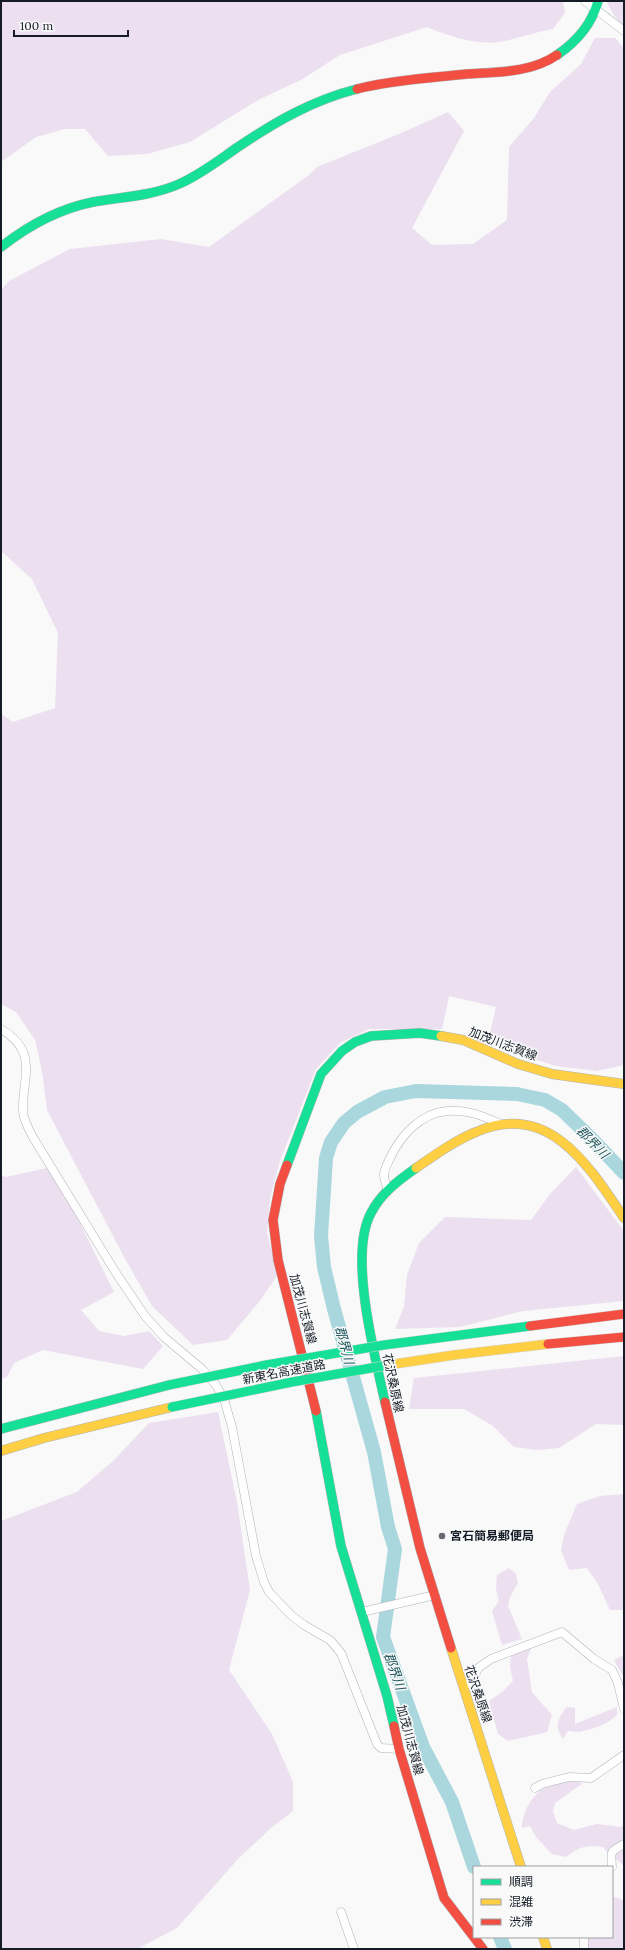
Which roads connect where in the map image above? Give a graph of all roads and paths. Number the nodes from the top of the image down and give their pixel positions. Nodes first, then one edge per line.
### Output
1 (585, 1) edge
2 (598, 6) edge
3 (624, 31) edge
4 (1, 246) edge
5 (1, 1029) edge
6 (624, 1084) edge
7 (501, 1124) junction
8 (388, 1190) junction
9 (624, 1218) edge
10 (624, 1314) edge
11 (624, 1337) edge
12 (1, 1429) edge
13 (1, 1451) edge
14 (430, 1595) junction
15 (362, 1612) junction
16 (464, 1686) junction
17 (624, 1709) edge
18 (399, 1750) junction
19 (624, 1755) edge
20 (535, 1788) dead end
21 (624, 1844) edge
22 (521, 1866) edge
23 (612, 1866) edge
24 (341, 1912) dead end
25 (473, 1936) edge
26 (475, 1938) edge
27 (543, 1938) edge
28 (584, 1938) edge
29 (354, 1949) edge
30 (483, 1949) edge
31 (547, 1949) edge
32 (584, 1949) edge

1 - 2 street
2 - 3 street
2 - 4 main road
5 - 18 street
6 - 15 main road, 加茂川志賀線
7 - 8 main road, 花沢桑原線
7 - 8 street
7 - 9 main road, 花沢桑原線
8 - 14 main road, 花沢桑原線
10 - 12 main road, 新東名高速道路, bridge
11 - 13 main road, 新東名高速道路, bridge
14 - 15 street
14 - 16 main road, 花沢桑原線
15 - 18 main road, 加茂川志賀線
16 - 17 street
16 - 22 main road, 花沢桑原線
18 - 25 main road, 加茂川志賀線
19 - 20 street
21 - 23 street
24 - 29 street
26 - 30 main road, 加茂川志賀線
27 - 31 main road
28 - 32 street

